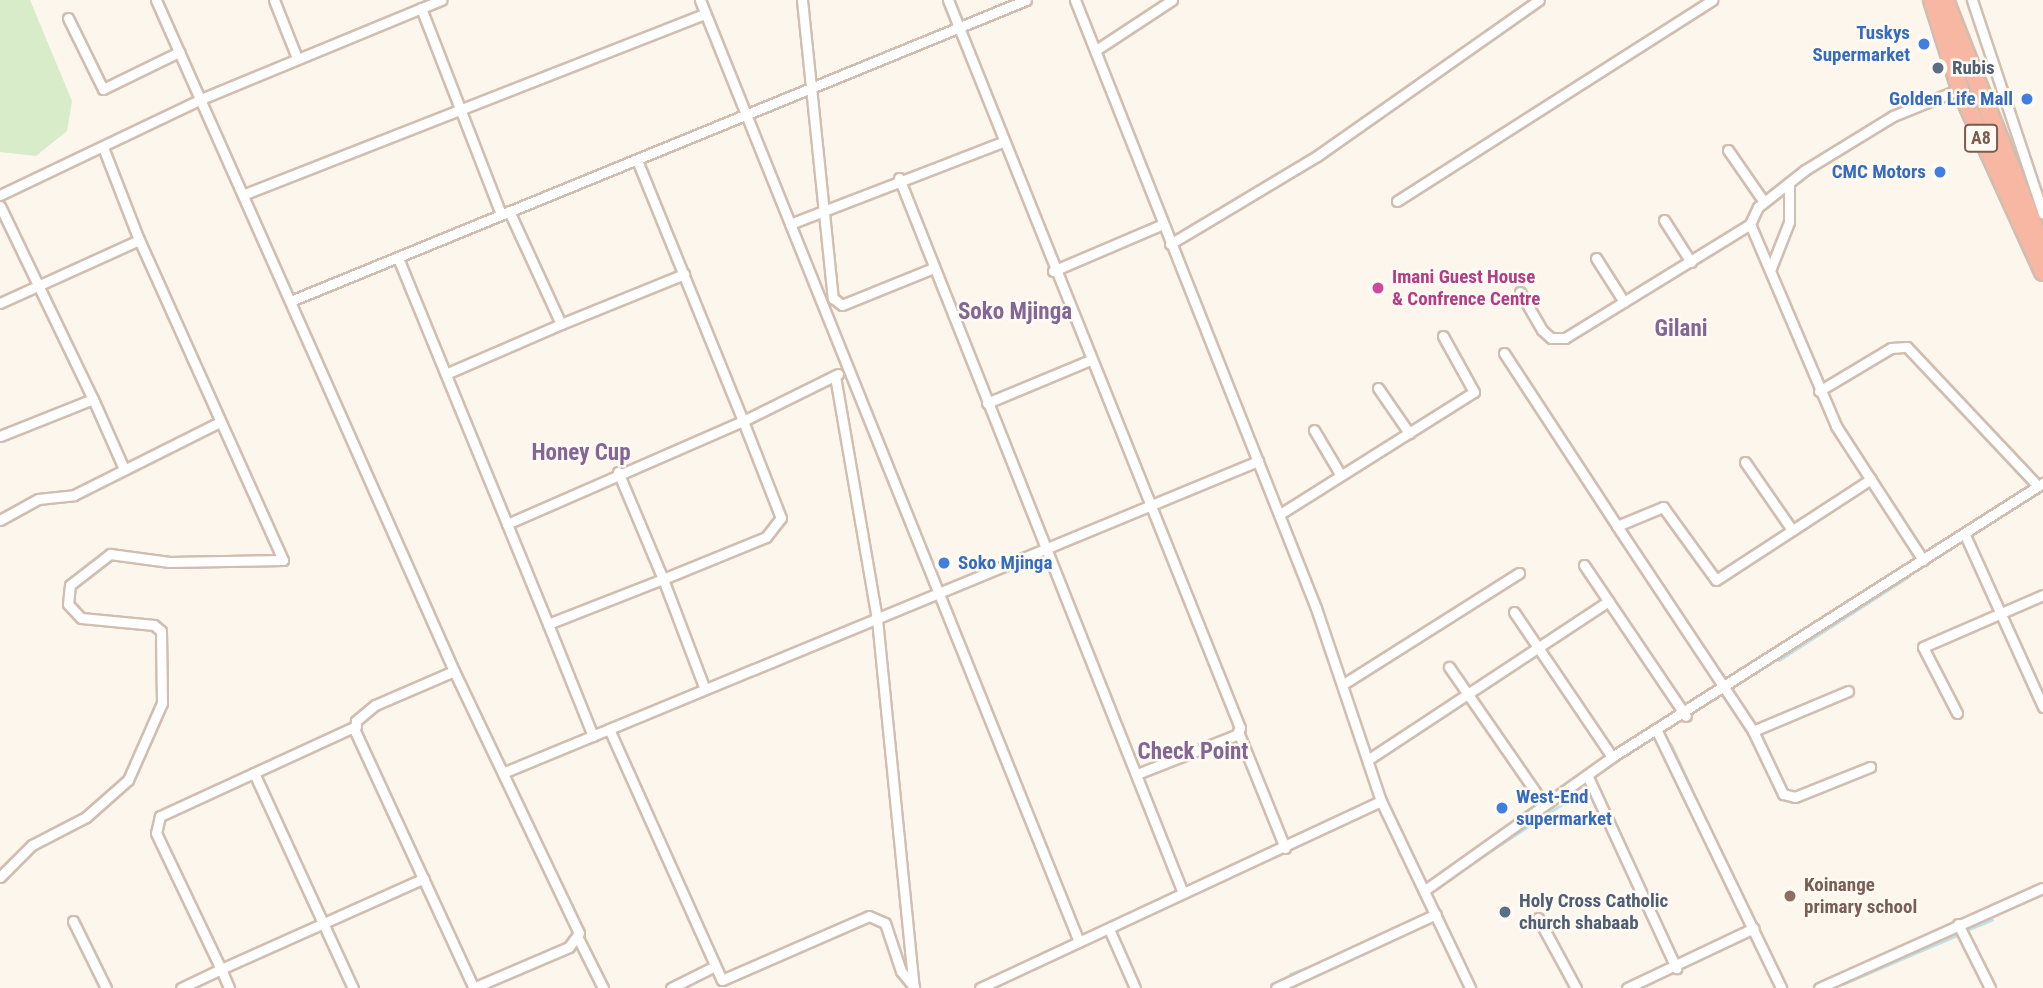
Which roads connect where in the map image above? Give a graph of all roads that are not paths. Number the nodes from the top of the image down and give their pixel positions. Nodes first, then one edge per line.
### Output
1 (156, 0) edge
2 (274, 0) edge
3 (441, 0) edge
4 (700, 0) edge
5 (803, 0) edge
6 (948, 0) edge
7 (1026, 0) edge
8 (1075, 0) edge
9 (1172, 0) edge
10 (1539, 0) edge
11 (1712, 0) edge
12 (1932, 0) edge
13 (1945, 0) edge
14 (1972, 0) edge
15 (421, 8) junction
16 (705, 14) junction
17 (68, 18) dead end
18 (960, 28) junction
19 (1097, 50) junction
20 (180, 52) junction
21 (297, 58) junction
22 (812, 87) junction
23 (1960, 89) junction
24 (201, 99) junction
25 (462, 112) junction
26 (747, 115) junction
27 (1002, 142) junction
28 (103, 147) junction
29 (1728, 150) dead end
30 (638, 163) junction
31 (899, 178) junction
32 (1789, 183) junction
33 (245, 194) junction
34 (0, 195) edge
35 (1397, 201) dead end
36 (1764, 202) junction
37 (0, 205) edge
38 (828, 208) junction
39 (505, 213) junction
40 (2043, 215) edge
41 (1664, 220) dead end
42 (790, 224) junction
43 (1164, 224) junction
44 (1750, 224) junction
45 (139, 240) junction
46 (1170, 244) junction
47 (2043, 249) edge
48 (398, 258) junction
49 (1596, 258) dead end
50 (1691, 262) junction
51 (1771, 268) junction
52 (931, 269) junction
53 (1052, 271) junction
54 (2043, 272) edge
55 (684, 274) junction
56 (36, 288) junction
57 (1520, 292) dead end
58 (293, 300) junction
59 (0, 303) edge
60 (1624, 303) junction
61 (561, 324) junction
62 (1443, 336) dead end
63 (1504, 353) dead end
64 (1088, 361) junction
65 (848, 370) junction
66 (448, 373) junction
67 (835, 376) junction
68 (1378, 388) dead end
69 (1819, 391) junction
70 (93, 399) junction
71 (987, 403) junction
72 (743, 421) junction
73 (220, 422) junction
74 (1314, 430) dead end
75 (1409, 433) junction
76 (0, 436) edge
77 (1258, 461) junction
78 (1745, 462) dead end
79 (124, 470) junction
80 (618, 472) junction
81 (1340, 474) junction
82 (1871, 479) junction
83 (2040, 484) edge
84 (1151, 510) junction
85 (1280, 514) junction
86 (0, 520) edge
87 (507, 524) junction
88 (1617, 526) junction
89 (1792, 530) junction
90 (1965, 535) junction
91 (1046, 551) junction
92 (1923, 560) junction
93 (1584, 565) dead end
94 (1519, 573) dead end
95 (663, 579) junction
96 (943, 594) junction
97 (2043, 595) edge
98 (1609, 601) junction
99 (1514, 612) dead end
100 (2000, 614) junction
101 (877, 619) junction
102 (548, 624) junction
103 (1543, 650) junction
104 (1449, 667) dead end
105 (454, 671) junction
106 (1345, 683) junction
107 (704, 687) junction
108 (1725, 688) junction
109 (1848, 691) dead end
110 (1470, 698) junction
111 (2043, 707) edge
112 (1957, 713) dead end
113 (1686, 716) junction
114 (356, 726) junction
115 (608, 729) junction
116 (1656, 729) junction
117 (1753, 731) junction
118 (1239, 734) junction
119 (593, 736) junction
120 (1612, 757) junction
121 (1370, 759) junction
122 (1870, 766) dead end
123 (505, 772) junction
124 (254, 773) junction
125 (1137, 774) junction
126 (1587, 775) junction
127 (1381, 801) junction
128 (1544, 804) junction
129 (1285, 848) junction
130 (0, 877) edge
131 (424, 878) junction
132 (2043, 888) edge
133 (1425, 890) junction
134 (1183, 893) junction
135 (1437, 914) junction
136 (1538, 918) dead end
137 (74, 922) dead end
138 (322, 922) junction
139 (1958, 924) junction
140 (1754, 928) junction
141 (1109, 929) junction
142 (579, 940) junction
143 (1079, 942) junction
144 (713, 967) junction
145 (1676, 968) junction
146 (221, 969) junction
147 (106, 988) edge
148 (181, 988) edge
149 (229, 988) edge
150 (353, 988) edge
151 (474, 988) edge
152 (603, 988) edge
153 (671, 988) edge
154 (914, 988) edge
155 (980, 988) edge
156 (1135, 988) edge
157 (1276, 988) edge
158 (1470, 988) edge
159 (1576, 988) edge
160 (1627, 988) edge
161 (1781, 988) edge
162 (1819, 988) edge
163 (1990, 988) edge

1 - 20 street
2 - 21 street
3 - 15 street
4 - 16 street
5 - 22 street
6 - 18 street
7 - 18 street
8 - 19 street
9 - 19 street
10 - 46 street
11 - 35 street
12 - 23 highway, A8
13 - 47 highway, A8
14 - 40 street
15 - 21 street
15 - 25 street
16 - 25 street
16 - 26 street
17 - 20 street
18 - 22 street
18 - 27 street
19 - 43 street
20 - 24 street
21 - 24 street
22 - 26 street
22 - 38 street
23 - 32 street
23 - 54 highway, A8
24 - 28 street
24 - 33 street
25 - 33 street
25 - 39 street
26 - 30 street
26 - 42 street
27 - 31 street
27 - 53 street
28 - 34 street
28 - 45 street
29 - 36 street
30 - 39 street
30 - 55 street
31 - 38 street
31 - 52 street
32 - 36 street
32 - 51 street
33 - 58 street
36 - 44 street
37 - 56 street
38 - 42 street
38 - 52 street
39 - 48 street
39 - 61 street
41 - 50 street
42 - 65 street
43 - 46 street
43 - 53 street
44 - 50 street
44 - 51 street
45 - 56 street
45 - 73 street
46 - 77 street
48 - 58 street
48 - 66 street
49 - 60 street
50 - 60 street
51 - 69 street
52 - 71 street
53 - 64 street
55 - 61 street
55 - 72 street
56 - 59 street
56 - 70 street
57 - 60 street
58 - 105 street
61 - 66 street
62 - 75 street
63 - 88 street
64 - 71 street
64 - 84 street
65 - 67 street
65 - 96 street
66 - 87 street
67 - 72 street
67 - 101 street
68 - 75 street
69 - 82 street
69 - 83 street
70 - 76 street
70 - 79 street
71 - 91 street
72 - 80 street
72 - 95 street
73 - 79 street
73 - 130 street
74 - 81 street
75 - 81 street
77 - 84 street
77 - 85 street
78 - 89 street
79 - 86 street
80 - 87 street
80 - 95 street
81 - 85 street
82 - 89 street
82 - 92 street
83 - 90 street
84 - 91 street
84 - 118 street
85 - 106 street
87 - 102 street
88 - 89 street
88 - 108 street
90 - 92 street
90 - 100 street
91 - 96 street
91 - 125 street
92 - 108 street
93 - 98 street
94 - 106 street
95 - 102 street
95 - 107 street
96 - 101 street
96 - 143 street
97 - 100 street
98 - 103 street
98 - 113 street
99 - 103 street
100 - 111 street
100 - 112 street
101 - 107 street
101 - 154 street
102 - 119 street
103 - 110 street
103 - 120 street
104 - 110 street
105 - 114 street
105 - 123 street
106 - 121 street
107 - 115 street
108 - 113 street
108 - 117 street
109 - 117 street
110 - 121 street
110 - 128 street
113 - 116 street
114 - 124 street
114 - 131 street
115 - 119 street
115 - 144 street
116 - 120 street
116 - 140 street
117 - 122 street
118 - 125 street
118 - 129 street
119 - 123 street
120 - 126 street
121 - 127 street
123 - 142 street
124 - 138 street
124 - 146 street
125 - 134 street
126 - 128 street
126 - 145 street
127 - 129 street
127 - 133 street
128 - 133 street
129 - 134 street
131 - 138 street
131 - 151 street
132 - 139 street
133 - 135 street
134 - 141 street
135 - 157 street
135 - 158 street
136 - 159 street
137 - 147 street
138 - 146 street
138 - 150 street
139 - 162 street
139 - 163 street
140 - 145 street
140 - 161 street
141 - 143 street
141 - 156 street
142 - 151 street
142 - 152 street
143 - 155 street
144 - 153 street
144 - 154 street
145 - 160 street
146 - 148 street
146 - 149 street

